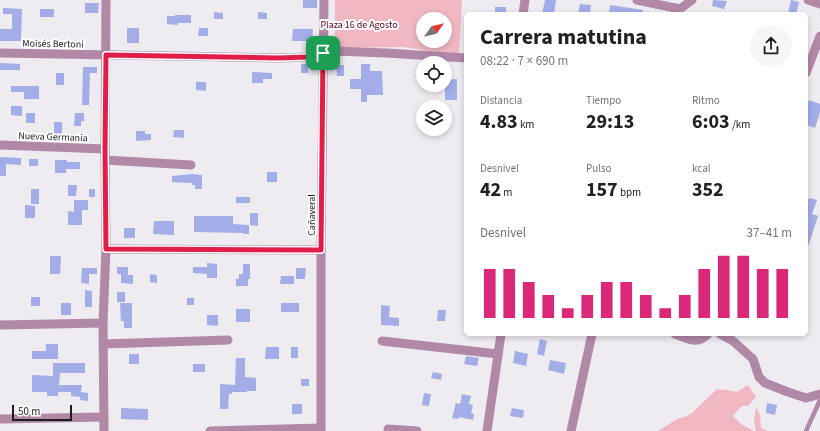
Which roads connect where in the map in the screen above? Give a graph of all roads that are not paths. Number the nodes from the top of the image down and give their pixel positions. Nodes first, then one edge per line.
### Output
1 (106, 0) edge
2 (324, 0) edge
3 (525, 0) edge
4 (637, 0) edge
5 (692, 0) edge
6 (808, 0) edge
7 (820, 4) edge
8 (523, 12) edge
9 (820, 36) edge
10 (0, 53) edge
11 (323, 53) junction
12 (106, 55) junction
13 (464, 58) edge
14 (808, 68) edge
15 (0, 146) edge
16 (105, 149) junction
17 (105, 160) junction
18 (191, 164) dead end
19 (106, 249) junction
20 (321, 250) junction
21 (103, 323) junction
22 (0, 325) edge
23 (500, 336) edge
24 (592, 336) edge
25 (680, 336) edge
26 (705, 336) edge
27 (724, 336) edge
28 (228, 340) dead end
29 (382, 341) dead end
30 (103, 344) junction
31 (498, 354) junction
32 (820, 394) edge
33 (820, 400) edge
34 (104, 417) junction
35 (0, 419) edge
36 (388, 429) dead end
37 (321, 430) edge
38 (104, 431) edge
39 (210, 431) edge
40 (417, 431) edge
41 (487, 431) edge
42 (571, 431) edge
43 (806, 431) edge

1 - 12 street
2 - 11 street, Cañaveral
3 - 8 street
4 - 5 street
6 - 7 street
9 - 14 street
10 - 12 street, Moisés Bertoni
11 - 12 street, Moisés Bertoni
11 - 13 street, Moisés Bertoni
11 - 20 street, Cañaveral
12 - 16 street
15 - 16 street, Nueva Germania
16 - 17 street
17 - 18 street
17 - 19 street
19 - 20 street
19 - 21 street
20 - 37 street, Cañaveral
21 - 22 street
21 - 30 street
23 - 31 street
24 - 42 street
25 - 26 street
27 - 32 street
28 - 30 street
29 - 31 street
30 - 34 street
31 - 41 street
33 - 43 lane
34 - 35 street
34 - 38 street
36 - 40 street
37 - 39 street

